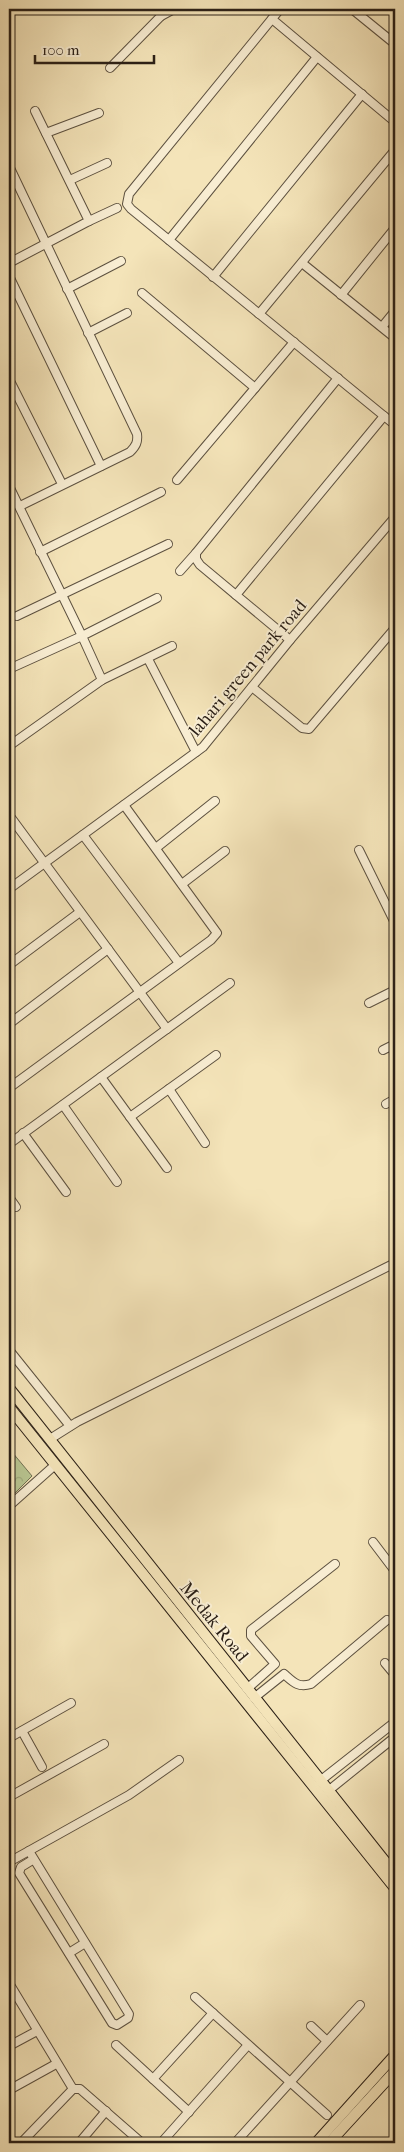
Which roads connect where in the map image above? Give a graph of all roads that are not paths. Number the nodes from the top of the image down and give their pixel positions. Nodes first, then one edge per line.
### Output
1 (174, 9) edge
2 (280, 9) edge
3 (352, 9) edge
4 (162, 12) edge
5 (272, 19) junction
6 (394, 41) edge
7 (317, 57) junction
8 (110, 68) dead end
9 (362, 94) junction
10 (35, 111) dead end
11 (98, 114) dead end
12 (395, 122) edge
13 (46, 133) junction
14 (395, 150) edge
15 (107, 163) dead end
16 (9, 166) edge
17 (70, 180) junction
18 (117, 208) dead end
19 (89, 221) junction
20 (395, 228) edge
21 (169, 240) junction
22 (45, 244) junction
23 (9, 262) edge
24 (121, 262) dead end
25 (302, 263) junction
26 (9, 276) edge
27 (213, 276) junction
28 (67, 289) junction
29 (142, 294) dead end
30 (341, 295) junction
31 (395, 311) edge
32 (127, 313) dead end
33 (260, 314) junction
34 (382, 327) junction
35 (88, 333) junction
36 (395, 338) edge
37 (294, 342) junction
38 (338, 378) junction
39 (9, 379) edge
40 (255, 388) junction
41 (384, 416) junction
42 (395, 425) edge
43 (100, 466) junction
44 (177, 480) dead end
45 (62, 484) junction
46 (9, 486) edge
47 (161, 492) dead end
48 (20, 506) junction
49 (395, 517) edge
50 (168, 544) dead end
51 (40, 552) junction
52 (196, 553) junction
53 (180, 571) dead end
54 (62, 595) junction
55 (236, 595) junction
56 (157, 598) dead end
57 (17, 616) dead end
58 (395, 628) edge
59 (82, 636) junction
60 (290, 640) junction
61 (172, 646) dead end
62 (148, 659) junction
63 (9, 669) edge
64 (102, 680) junction
65 (252, 687) junction
66 (9, 746) edge
67 (196, 752) junction
68 (215, 801) dead end
69 (124, 805) junction
70 (9, 815) edge
71 (83, 835) junction
72 (156, 848) junction
73 (359, 850) dead end
74 (226, 851) dead end
75 (44, 863) junction
76 (182, 884) junction
77 (9, 889) edge
78 (80, 912) junction
79 (395, 923) edge
80 (108, 950) junction
81 (179, 963) junction
82 (9, 965) edge
83 (230, 983) dead end
84 (395, 990) edge
85 (140, 992) junction
86 (369, 1003) dead end
87 (9, 1024) edge
88 (167, 1029) junction
89 (395, 1044) edge
90 (384, 1050) dead end
91 (216, 1056) dead end
92 (101, 1077) junction
93 (9, 1088) edge
94 (169, 1089) junction
95 (395, 1099) edge
96 (386, 1104) dead end
97 (63, 1105) junction
98 (130, 1117) junction
99 (23, 1133) junction
100 (205, 1143) dead end
101 (9, 1144) edge
102 (168, 1168) dead end
103 (117, 1182) dead end
104 (66, 1192) dead end
105 (9, 1196) edge
106 (16, 1207) dead end
107 (395, 1263) edge
108 (9, 1350) edge
109 (9, 1388) edge
110 (9, 1407) edge
111 (70, 1426) junction
112 (50, 1439) junction
113 (55, 1465) junction
114 (9, 1506) edge
115 (373, 1542) dead end
116 (335, 1564) dead end
117 (395, 1570) edge
118 (157, 1584) junction
119 (387, 1620) dead end
120 (385, 1663) dead end
121 (275, 1664) junction
122 (284, 1674) junction
123 (395, 1675) edge
124 (247, 1689) junction
125 (254, 1698) junction
126 (71, 1703) dead end
127 (395, 1722) edge
128 (22, 1731) junction
129 (395, 1737) edge
130 (9, 1738) edge
131 (104, 1744) dead end
132 (178, 1760) dead end
133 (42, 1767) dead end
134 (320, 1781) junction
135 (328, 1791) junction
136 (9, 1797) edge
137 (29, 1851) junction
138 (34, 1859) junction
139 (9, 1862) edge
140 (395, 1874) edge
141 (395, 1888) edge
142 (86, 1943) junction
143 (69, 1953) junction
144 (9, 1983) edge
145 (195, 1997) dead end
146 (360, 2005) dead end
147 (213, 2013) junction
148 (310, 2026) dead end
149 (36, 2031) junction
150 (327, 2041) junction
151 (116, 2045) dead end
152 (248, 2045) junction
153 (9, 2046) edge
154 (395, 2055) edge
155 (56, 2064) junction
156 (395, 2071) edge
157 (153, 2079) junction
158 (290, 2082) junction
159 (73, 2089) junction
160 (9, 2090) edge
161 (106, 2111) junction
162 (189, 2112) junction
163 (327, 2115) dead end
164 (21, 2143) edge
165 (79, 2143) edge
166 (142, 2143) edge
167 (161, 2143) edge
168 (235, 2143) edge
169 (316, 2143) edge
170 (328, 2143) edge

1 - 4 street
2 - 5 street
3 - 6 street
4 - 8 street
5 - 7 street
5 - 21 street
7 - 9 street
7 - 21 street
9 - 12 street
9 - 27 street
10 - 13 street
11 - 13 street
13 - 17 street
14 - 25 street
15 - 17 street
16 - 22 street
17 - 19 street
18 - 19 street
19 - 22 street
20 - 30 street
21 - 27 street
22 - 23 street
22 - 28 street
24 - 28 street
25 - 30 street
25 - 33 street
26 - 43 street
27 - 33 street
28 - 35 street
29 - 40 street
30 - 34 street
31 - 34 street
32 - 35 street
33 - 37 street
34 - 36 street
35 - 43 street
37 - 38 street
37 - 40 street
38 - 41 street
38 - 52 street
39 - 45 street
40 - 44 street
41 - 42 street
41 - 55 street
43 - 45 street
45 - 48 street
46 - 48 street
47 - 51 street
48 - 51 street
49 - 60 street, lahari green park road
50 - 54 street
51 - 54 street
52 - 53 street
52 - 55 street
54 - 57 street
54 - 59 street
55 - 60 street
56 - 59 street
58 - 65 street
59 - 63 street
59 - 64 street
60 - 65 street, lahari green park road
61 - 62 street
62 - 64 street
62 - 67 street
64 - 66 street
65 - 67 street, lahari green park road
67 - 69 street, lahari green park road
68 - 72 street
69 - 71 street, lahari green park road
69 - 72 street
70 - 75 street
71 - 75 street, lahari green park road
71 - 81 street
72 - 76 street
73 - 79 street
74 - 76 street
75 - 77 street, lahari green park road
75 - 78 street
76 - 81 street
78 - 80 street
78 - 82 street
80 - 85 street
80 - 87 street
81 - 85 street
83 - 88 street
84 - 86 street
85 - 88 street
85 - 93 street
88 - 92 street
89 - 90 street
91 - 94 street
92 - 97 street
92 - 98 street
94 - 98 street
94 - 100 street
95 - 96 street
97 - 99 street
97 - 103 street
98 - 102 street
99 - 101 street
99 - 104 street
105 - 106 street
107 - 111 street
108 - 111 street
109 - 112 main road, Medak Road
110 - 113 main road, Medak Road
111 - 112 street
112 - 118 main road, Medak Road
113 - 114 street
113 - 118 main road, Medak Road
115 - 117 street
116 - 121 street
118 - 124 main road, Medak Road
118 - 141 main road, Medak Road
119 - 122 street
120 - 123 street
121 - 122 street
121 - 124 street
122 - 125 street
124 - 125 main road, Medak Road
125 - 134 main road, Medak Road
126 - 128 street
127 - 134 street
128 - 130 street
128 - 133 street
129 - 135 street
131 - 136 street
132 - 137 street
134 - 135 main road, Medak Road
135 - 140 main road, Medak Road
137 - 138 street
137 - 139 street
138 - 142 street
138 - 143 street
142 - 143 street
142 - 143 street
144 - 149 street
145 - 147 street
146 - 150 street
147 - 152 street
147 - 157 street
148 - 150 street
149 - 153 street
149 - 155 street
150 - 158 street
151 - 157 street
152 - 158 street
152 - 162 street
154 - 169 main road
155 - 159 street
155 - 160 street
156 - 170 main road
157 - 162 street
158 - 163 street
158 - 168 street
159 - 161 street
159 - 164 street
161 - 165 street
161 - 166 street
162 - 167 street

